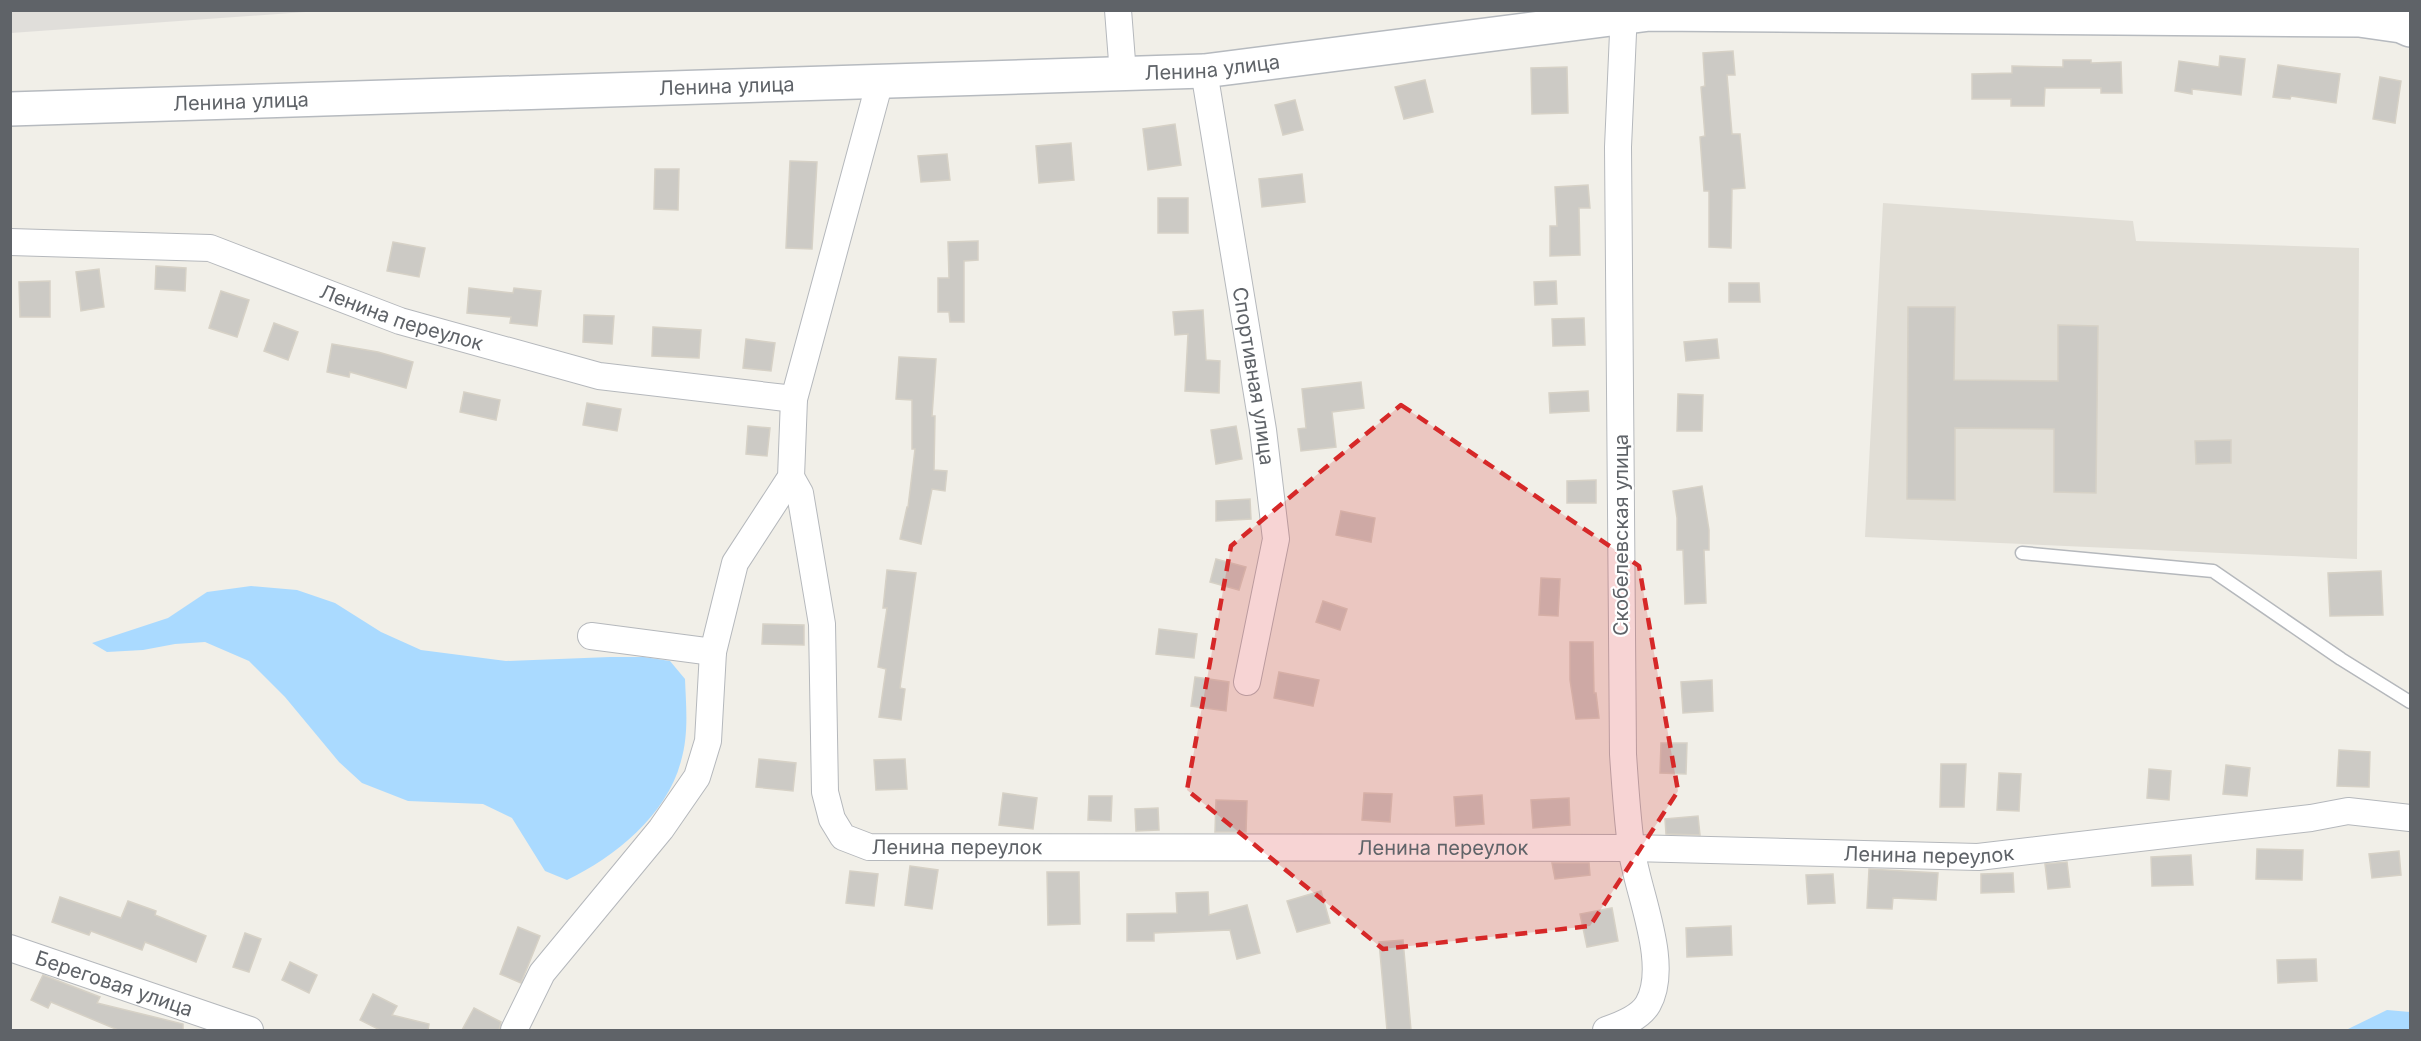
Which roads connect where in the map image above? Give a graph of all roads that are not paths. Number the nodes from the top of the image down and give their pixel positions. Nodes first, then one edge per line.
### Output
1 (1118, 10) edge
2 (1624, 13) edge
3 (2410, 30) edge
4 (1204, 71) junction
5 (1123, 74) junction
6 (880, 81) junction
7 (10, 109) edge
8 (10, 242) edge
9 (794, 399) junction
10 (791, 477) junction
11 (2022, 553) dead end
12 (591, 636) dead end
13 (714, 652) junction
14 (1247, 682) dead end
15 (2410, 702) edge
16 (2410, 818) edge
17 (1631, 848) junction
18 (10, 948) edge
19 (250, 1030) edge
20 (514, 1030) edge
21 (1606, 1030) edge

1 - 5 street
2 - 3 street, Ленина улица
2 - 4 street, Ленина улица
2 - 17 street, Скобелевская улица
4 - 5 street, Ленина улица
4 - 14 street, Спортивная улица
5 - 6 street, Ленина улица
6 - 7 street, Ленина улица
6 - 9 street
8 - 9 street, Ленина переулок
9 - 10 street
10 - 13 street
10 - 17 street, Ленина переулок
11 - 15 lane
12 - 13 street
13 - 20 street
16 - 17 street, Ленина переулок
17 - 21 street, Скобелевская улица
18 - 19 street, Береговая улица

